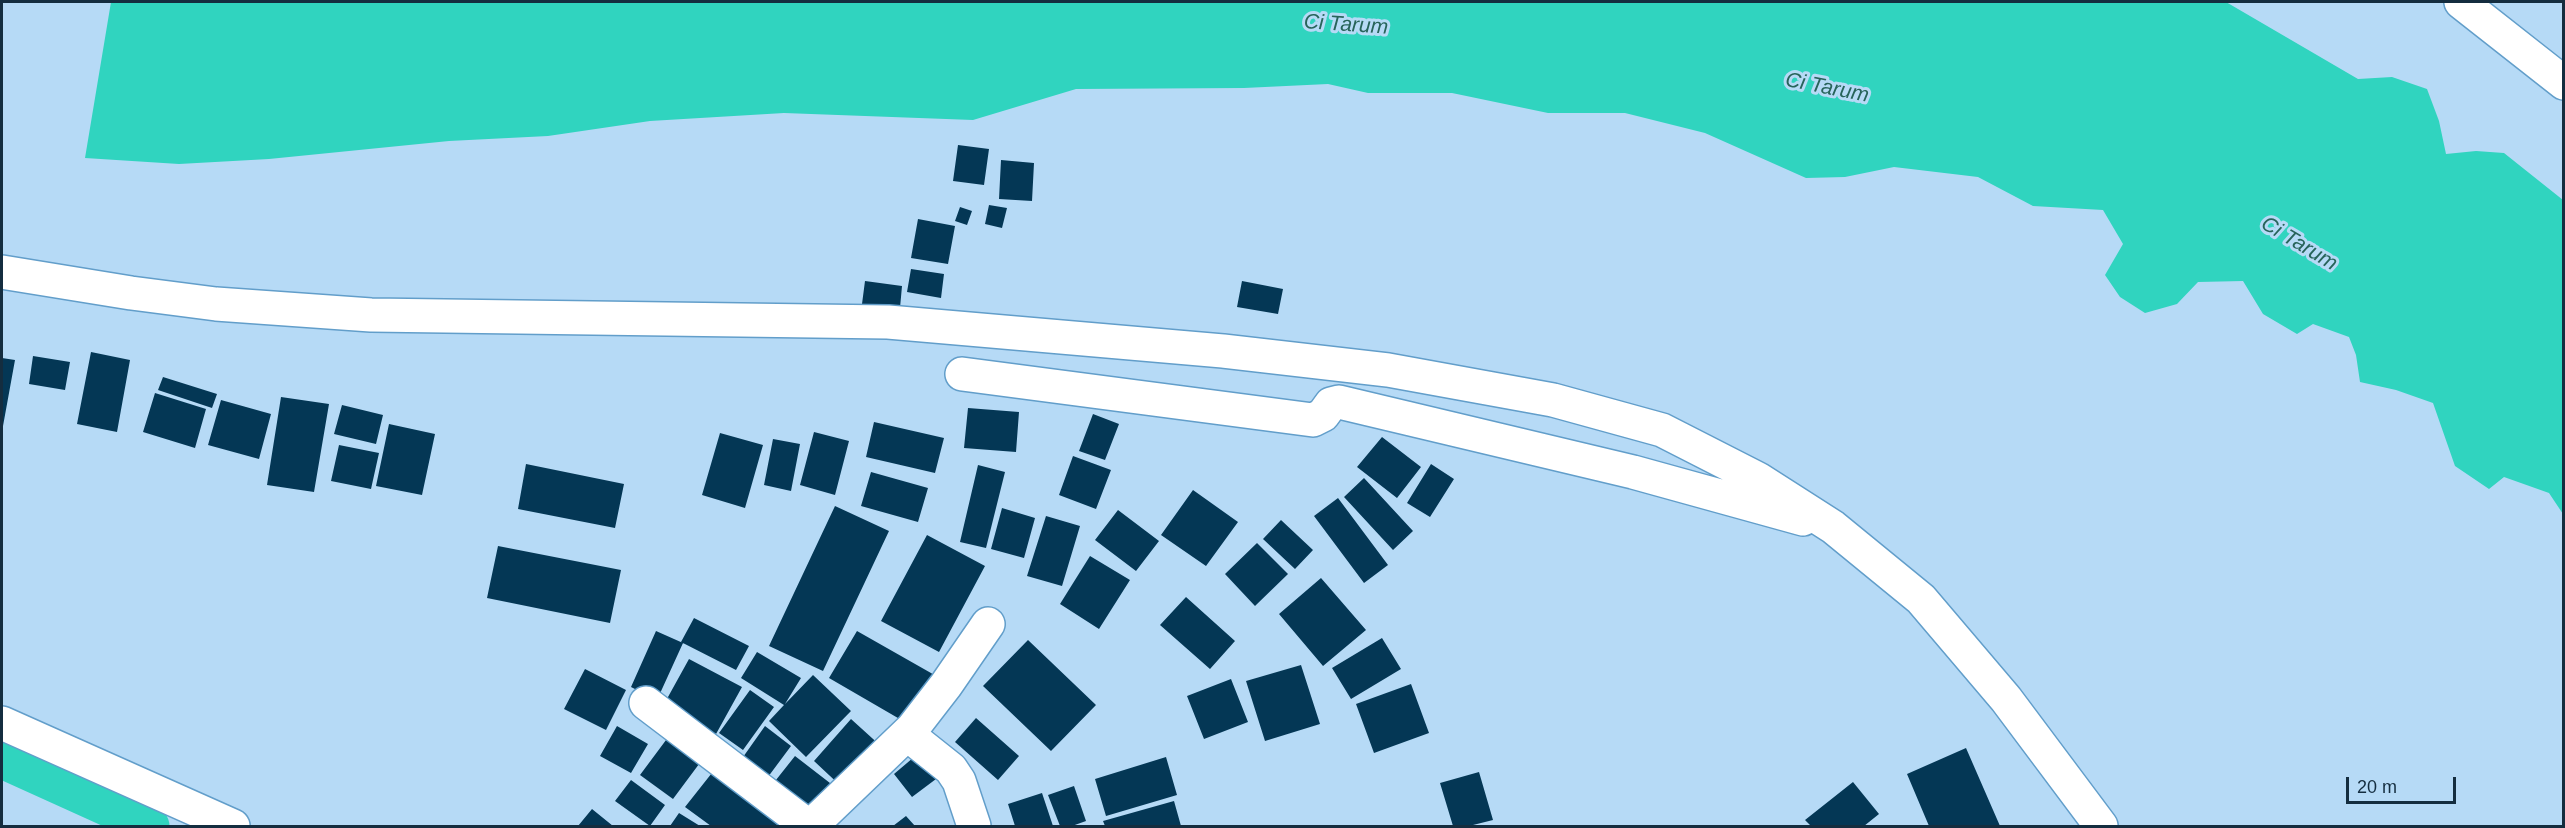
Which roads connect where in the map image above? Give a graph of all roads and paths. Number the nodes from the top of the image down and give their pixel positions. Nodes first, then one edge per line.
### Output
1 (2461, 2) edge
2 (2564, 83) edge
3 (2, 272) edge
4 (962, 374) dead end
5 (1833, 527) junction
6 (988, 624) dead end
7 (646, 703) dead end
8 (2, 723) edge
9 (907, 734) junction
10 (233, 826) edge
11 (810, 826) edge
12 (974, 826) edge
13 (2101, 826) edge

1 - 2 street
3 - 5 street
4 - 5 street
5 - 13 street
6 - 9 street
7 - 11 street
8 - 10 street
9 - 11 street
9 - 12 street

